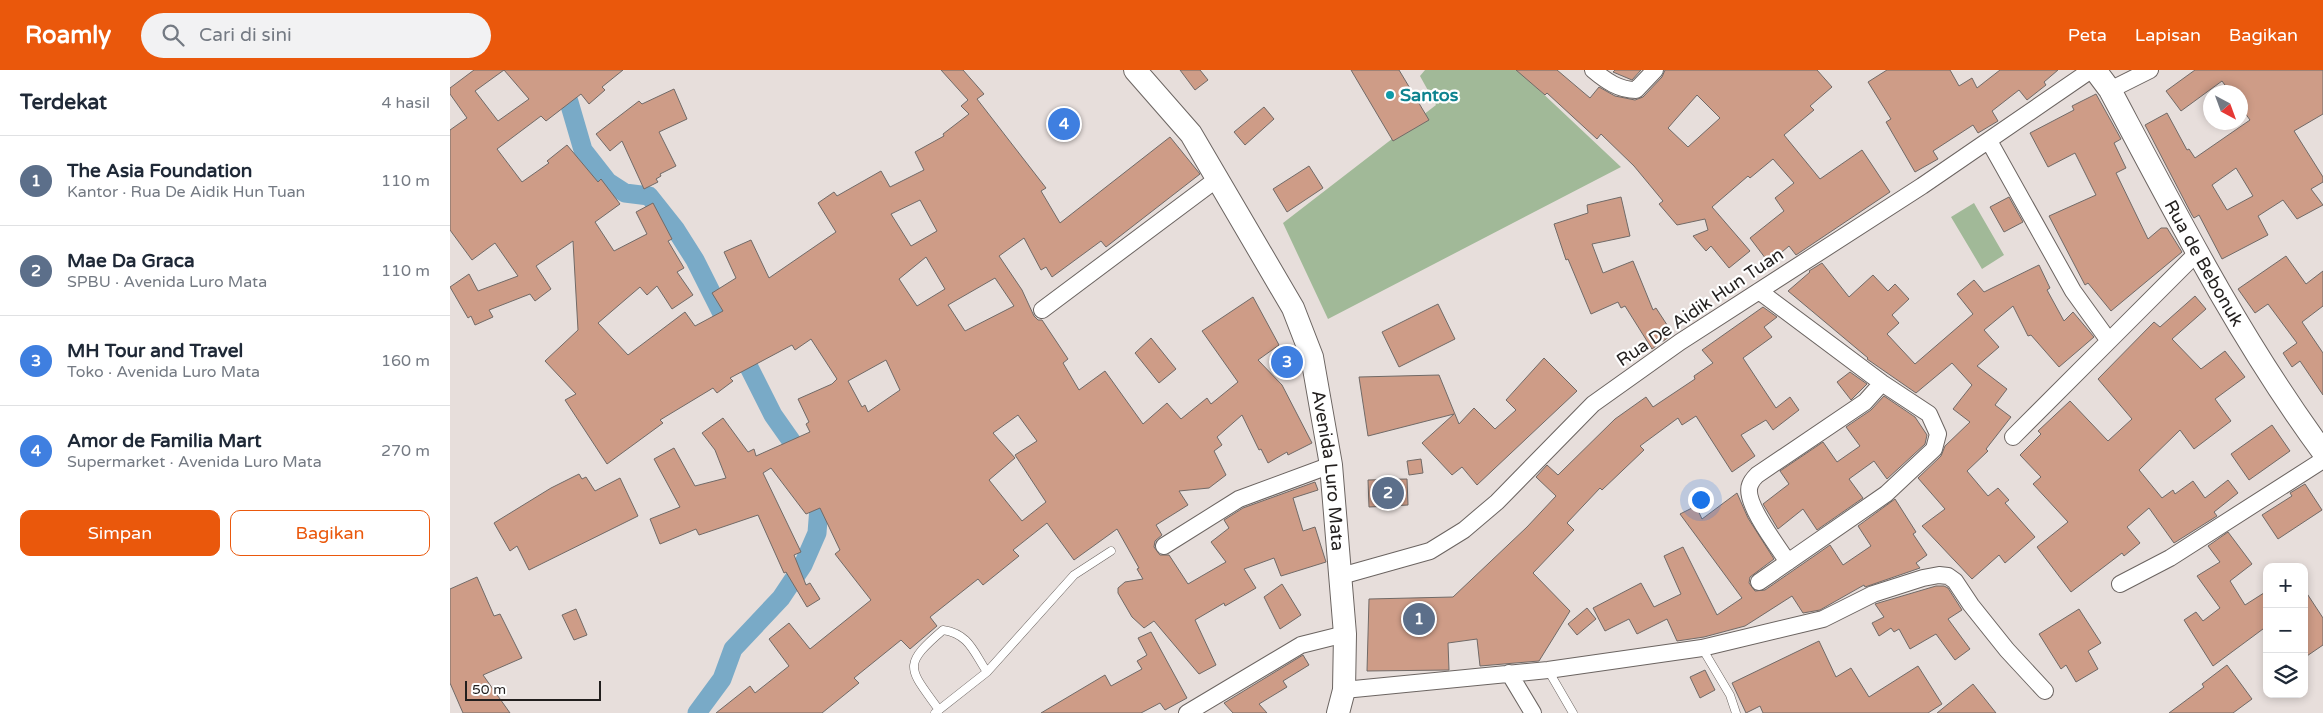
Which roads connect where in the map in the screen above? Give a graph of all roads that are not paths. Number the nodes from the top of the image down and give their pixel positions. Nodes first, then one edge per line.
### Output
1 (1135, 70) edge
2 (1593, 70) edge
3 (1654, 70) edge
4 (2091, 70) edge
5 (2095, 70) edge
6 (2150, 70) edge
7 (2110, 90) junction
8 (1989, 141) junction
9 (1217, 179) junction
10 (2196, 253) junction
11 (1759, 291) junction
12 (1042, 310) dead end
13 (2108, 341) junction
14 (1882, 383) junction
15 (2013, 437) dead end
16 (2321, 447) edge
17 (1331, 465) junction
18 (1164, 546) dead end
19 (1111, 552) dead end
20 (1788, 562) junction
21 (1341, 576) junction
22 (1759, 582) dead end
23 (2120, 584) dead end
24 (1345, 634) junction
25 (1702, 648) junction
26 (1548, 670) junction
27 (987, 672) junction
28 (1509, 673) junction
29 (1344, 690) junction
30 (2045, 692) dead end
31 (937, 711) edge
32 (1187, 713) edge
33 (1338, 713) edge
34 (1533, 713) edge
35 (1573, 713) edge
36 (1736, 713) edge

1 - 9 main road, Avenida Luro Mata
2 - 3 street
4 - 8 street, Rua De Aidik Hun Tuan
5 - 7 main road, Rua de Bebonuk
6 - 7 street
7 - 10 main road, Rua de Bebonuk
8 - 11 street, Rua De Aidik Hun Tuan
8 - 13 street
9 - 12 street
9 - 17 main road, Avenida Luro Mata
10 - 13 street
10 - 16 main road, Rua de Bebonuk
11 - 14 street
11 - 21 street, Rua De Aidik Hun Tuan
13 - 15 street
14 - 20 street
14 - 20 street
16 - 23 street
17 - 18 street
17 - 21 main road, Avenida Luro Mata
19 - 27 lane
20 - 22 street
21 - 24 main road, Avenida Luro Mata
24 - 29 main road, Avenida Luro Mata
24 - 32 street
25 - 26 street
25 - 30 street
25 - 36 lane
26 - 28 street
26 - 35 lane
27 - 31 lane
27 - 31 lane
28 - 29 street
28 - 34 street
29 - 33 main road, Avenida Luro Mata

